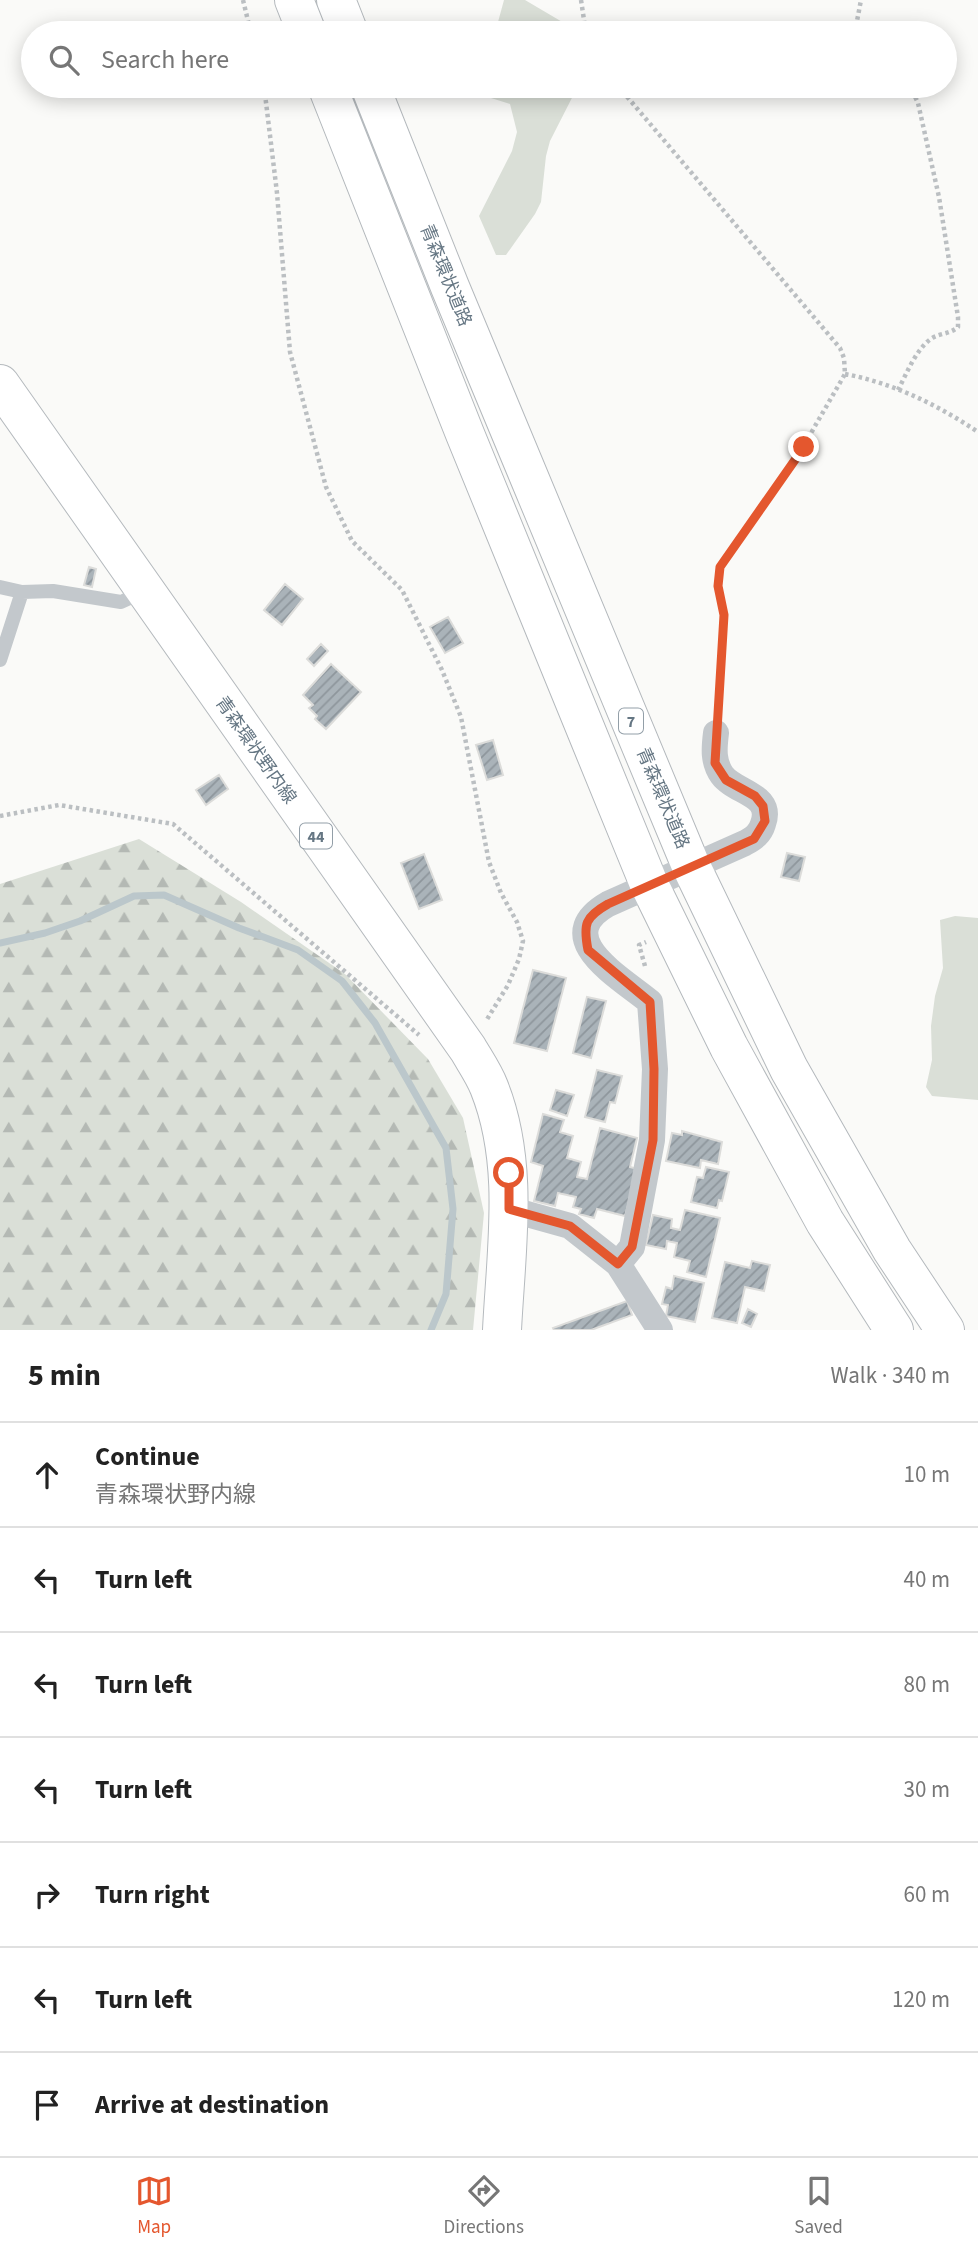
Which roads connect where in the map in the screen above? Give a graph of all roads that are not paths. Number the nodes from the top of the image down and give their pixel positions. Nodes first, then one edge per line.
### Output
1 (293, 0) edge
2 (336, 0) edge
3 (301, 21) edge
4 (344, 21) edge
5 (332, 98) edge
6 (375, 98) edge
7 (0, 384) edge
8 (0, 587) edge
9 (145, 591) junction
10 (22, 592) junction
11 (0, 660) edge
12 (716, 733) road end
13 (691, 866) junction
14 (649, 884) junction
15 (509, 1209) junction
16 (618, 1264) junction
17 (502, 1330) edge
18 (660, 1330) edge
19 (894, 1330) edge
20 (945, 1330) edge

1 - 3 main road
2 - 4 main road
5 - 14 main road
6 - 13 main road, 青森環状道路 / 7
7 - 9 main road, 青森環状野内線 / 44
8 - 10 lane
9 - 10 lane
9 - 15 main road, 青森環状野内線 / 44
10 - 11 lane
12 - 13 street
13 - 14 street
13 - 20 main road, 青森環状道路 / 7
14 - 16 street
14 - 19 main road
15 - 16 street
15 - 17 main road, 青森環状野内線 / 44
16 - 18 street

